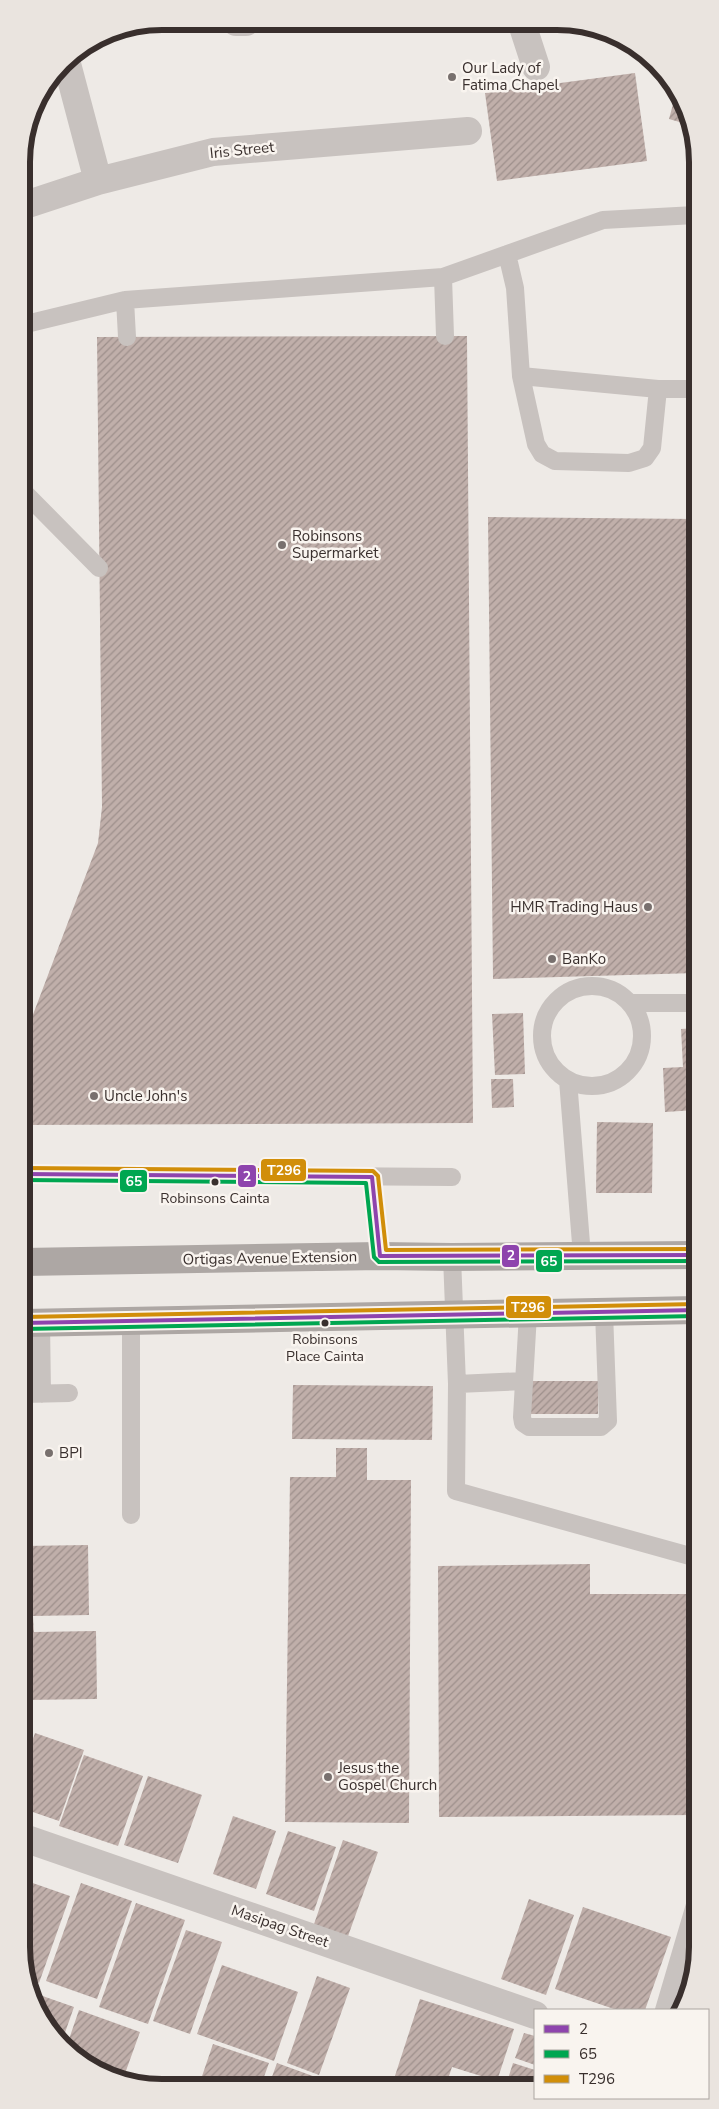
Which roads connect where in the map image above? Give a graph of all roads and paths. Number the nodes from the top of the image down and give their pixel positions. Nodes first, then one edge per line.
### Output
1 (524, 30) edge
2 (536, 67) dead end
3 (69, 70) edge
4 (468, 131) dead end
5 (98, 181) junction
6 (30, 203) edge
7 (689, 215) edge
8 (507, 254) junction
9 (443, 277) junction
10 (125, 300) junction
11 (30, 323) edge
12 (445, 336) dead end
13 (127, 337) dead end
14 (521, 376) junction
15 (689, 389) edge
16 (658, 390) junction
17 (30, 498) edge
18 (99, 568) dead end
19 (630, 1003) junction
20 (689, 1003) edge
21 (568, 1080) junction
22 (30, 1174) edge
23 (372, 1177) junction
24 (452, 1177) dead end
25 (689, 1255) edge
26 (380, 1256) junction
27 (582, 1256) junction
28 (452, 1257) junction
29 (30, 1262) edge
30 (689, 1310) edge
31 (604, 1312) junction
32 (528, 1314) junction
33 (455, 1315) junction
34 (131, 1321) junction
35 (32, 1323) edge
36 (524, 1381) junction
37 (457, 1384) junction
38 (69, 1393) dead end
39 (30, 1394) edge
40 (42, 1394) junction
41 (131, 1515) dead end
42 (689, 1556) edge
43 (30, 1840) edge
44 (689, 1925) edge
45 (664, 2009) edge
46 (534, 2015) edge

1 - 2 street
3 - 5 street
4 - 5 street, Iris Street
5 - 6 street, Iris Street
7 - 8 lane
8 - 9 lane
8 - 14 lane
9 - 10 lane
9 - 12 lane
10 - 11 lane
10 - 13 lane
14 - 16 lane
14 - 16 lane
15 - 16 lane
17 - 18 lane
19 - 20 lane
19 - 21 lane
19 - 21 lane
21 - 27 lane
22 - 23 lane
23 - 24 lane
23 - 26 lane
25 - 27 main road, Ortigas Avenue Extension
26 - 28 main road, Ortigas Avenue Extension
26 - 29 main road, Ortigas Avenue Extension
27 - 28 main road, Ortigas Avenue Extension
28 - 33 lane
30 - 31 main road
31 - 32 main road
31 - 36 lane
32 - 33 main road
32 - 36 lane
33 - 34 main road
33 - 37 lane
34 - 35 main road
34 - 41 lane
35 - 40 lane
36 - 37 lane
37 - 42 lane
38 - 40 lane
39 - 40 lane
43 - 46 street, Masipag Street
44 - 45 lane

